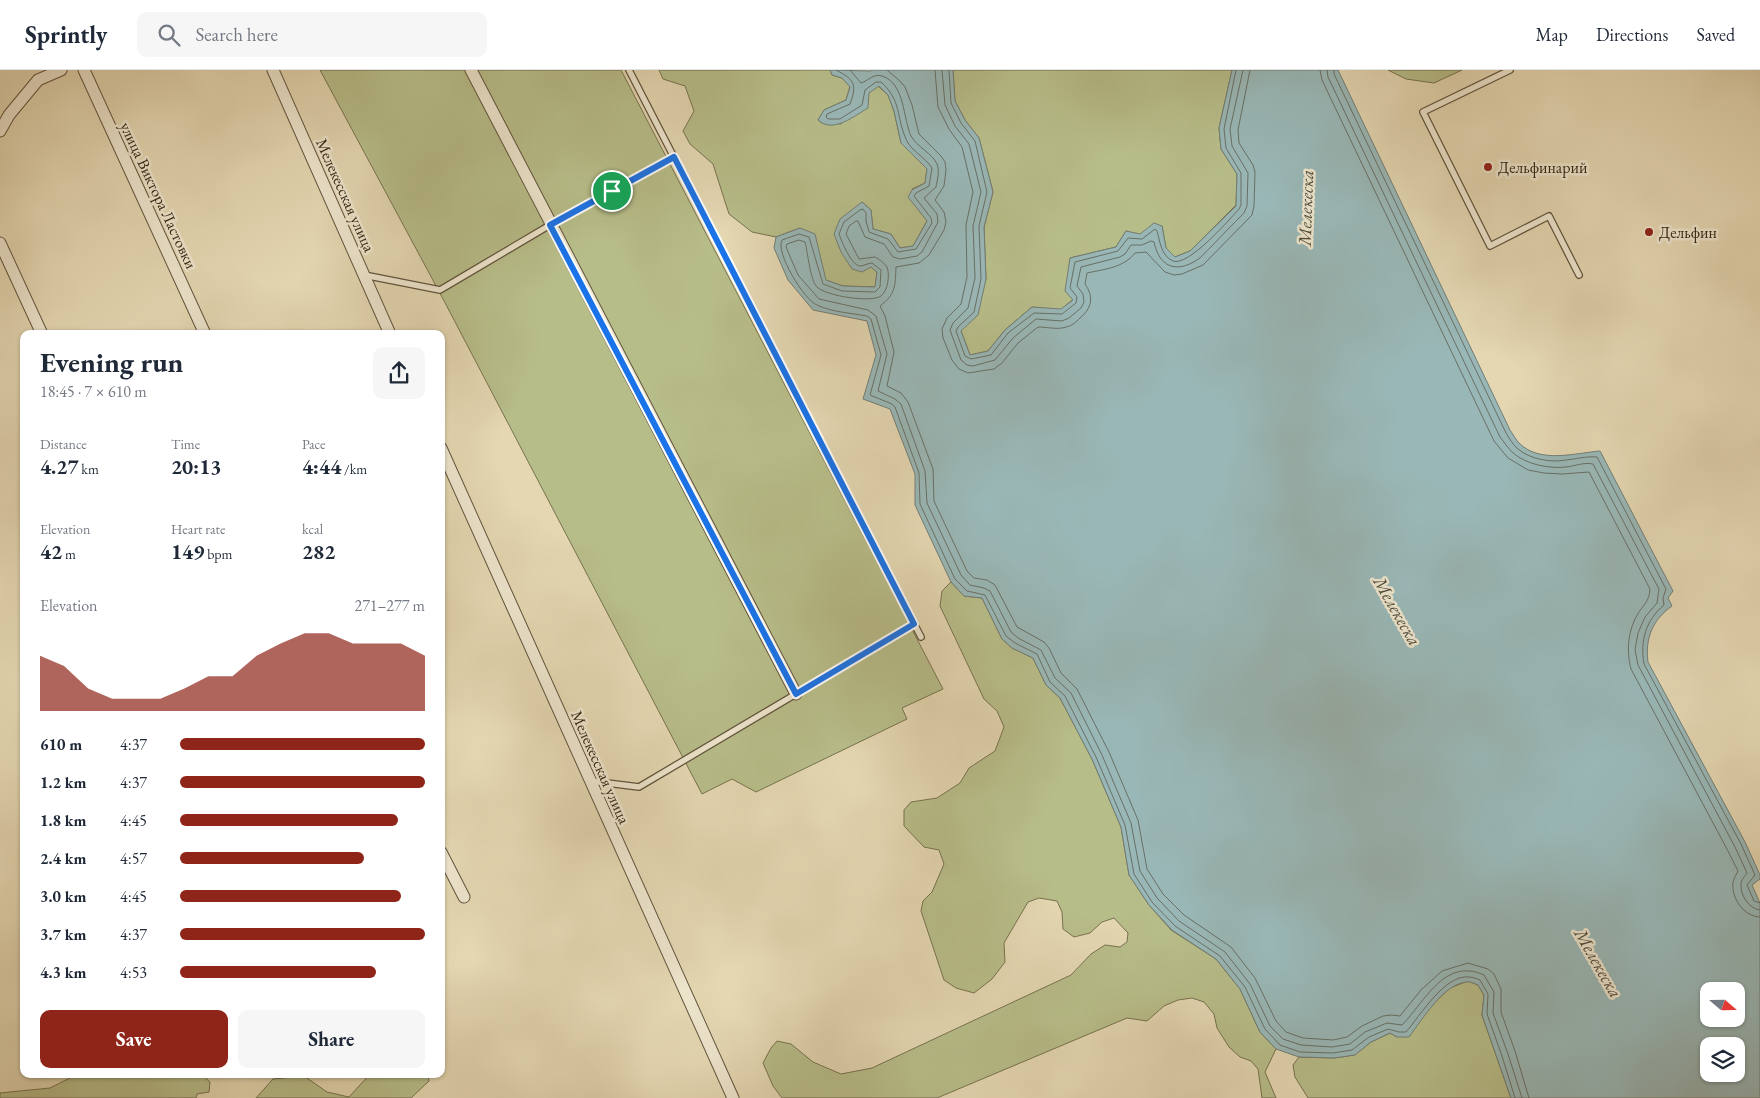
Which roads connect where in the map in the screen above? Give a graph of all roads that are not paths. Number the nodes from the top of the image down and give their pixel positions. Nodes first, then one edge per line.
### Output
1 (61, 70) edge
2 (84, 70) edge
3 (273, 70) edge
4 (471, 70) edge
5 (630, 70) edge
6 (1510, 70) edge
7 (0, 130) edge
8 (674, 157) junction
9 (550, 225) junction
10 (0, 243) edge
11 (364, 275) junction
12 (1579, 275) dead end
13 (40, 330) edge
14 (203, 330) edge
15 (388, 330) edge
16 (445, 457) edge
17 (914, 624) junction
18 (920, 637) dead end
19 (796, 694) junction
20 (590, 781) junction
21 (445, 860) edge
22 (464, 897) dead end
23 (733, 1098) edge

1 - 7 street
2 - 14 street, улица Виктора Ластовки
3 - 11 street, Мелекесская улица
4 - 9 street
5 - 8 lane
6 - 12 lane
8 - 9 lane
8 - 17 lane
9 - 11 lane
9 - 19 street
10 - 13 street
11 - 15 street, Мелекесская улица
16 - 20 street, Мелекесская улица
17 - 18 lane
17 - 19 lane
19 - 20 lane
20 - 23 street, Мелекесская улица
21 - 22 street

